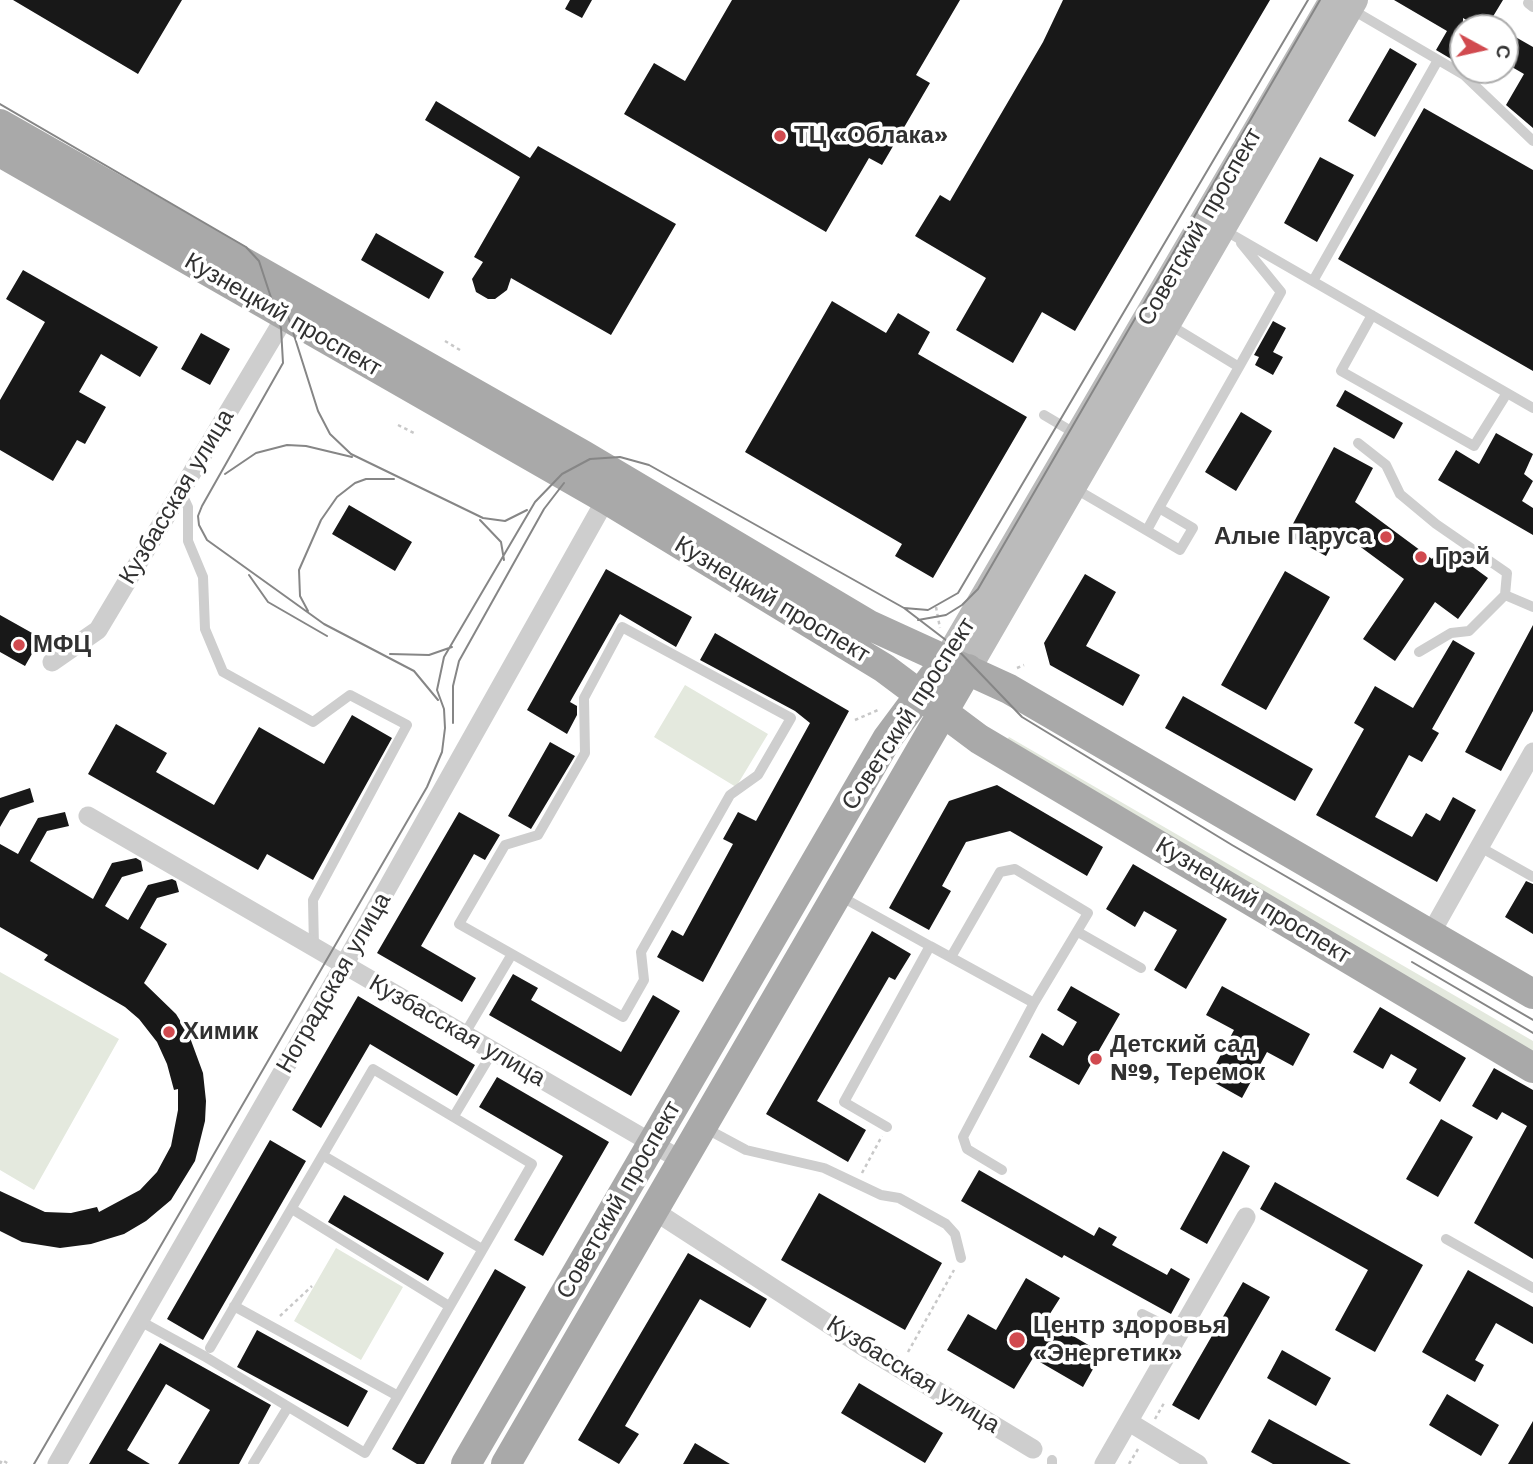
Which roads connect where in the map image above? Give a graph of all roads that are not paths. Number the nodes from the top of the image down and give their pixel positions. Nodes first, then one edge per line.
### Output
1 (1346, 3) edge
2 (1438, 60) junction
3 (2, 137) edge
4 (1533, 141) edge
5 (1229, 233) junction
6 (1313, 281) junction
7 (1372, 315) junction
8 (285, 317) junction
9 (1168, 324) junction
10 (1239, 367) junction
11 (1507, 393) junction
12 (1533, 408) edge
13 (1044, 415) dead end
14 (1079, 436) junction
15 (1357, 443) dead end
16 (1073, 488) junction
17 (181, 491) junction
18 (606, 499) junction
19 (1159, 508) junction
20 (1147, 530) junction
21 (1505, 595) junction
22 (1533, 607) edge
23 (1419, 652) dead end
24 (52, 662) dead end
25 (957, 664) junction
26 (932, 702) junction
27 (1533, 752) edge
28 (88, 816) dead end
29 (1480, 847) junction
30 (1533, 877) edge
31 (836, 894) junction
32 (1078, 932) junction
33 (1431, 933) junction
34 (930, 946) junction
35 (314, 948) junction
36 (512, 954) junction
37 (951, 957) junction
38 (344, 965) junction
39 (1141, 968) dead end
40 (1533, 994) edge
41 (1034, 1003) junction
42 (464, 1035) junction
43 (493, 1051) junction
44 (1533, 1068) edge
45 (454, 1116) junction
46 (702, 1126) junction
47 (887, 1127) road end
48 (652, 1143) junction
49 (324, 1156) junction
50 (681, 1160) junction
51 (1002, 1170) dead end
52 (292, 1209) junction
53 (653, 1210) junction
54 (1246, 1217) dead end
55 (1446, 1239) dead end
56 (482, 1249) junction
57 (961, 1258) road end
58 (1533, 1288) edge
59 (234, 1306) junction
60 (449, 1306) junction
61 (1142, 1314) dead end
62 (140, 1321) junction
63 (1180, 1333) junction
64 (210, 1348) dead end
65 (398, 1396) junction
66 (288, 1407) junction
67 (1129, 1422) junction
68 (1033, 1449) dead end
69 (365, 1454) junction
70 (57, 1464) edge
71 (253, 1464) edge
72 (359, 1464) edge
73 (466, 1464) edge
74 (506, 1464) edge
75 (1104, 1464) edge
76 (1197, 1464) edge

1 - 2 lane
1 - 5 main road, Советский проспект
1 - 14 main road, Советский проспект
2 - 4 lane
2 - 6 lane
3 - 8 main road, Кузнецкий проспект
3 - 25 main road, Кузнецкий проспект
5 - 6 lane
5 - 9 main road, Советский проспект
5 - 10 lane
6 - 7 lane
7 - 11 lane
7 - 11 lane
8 - 17 street, Кузбасская улица
8 - 18 main road, Кузнецкий проспект
9 - 10 lane
9 - 16 main road, Советский проспект
10 - 19 lane
11 - 12 lane
13 - 14 lane
14 - 25 main road, Советский проспект
15 - 21 lane
16 - 20 lane
16 - 25 main road, Советский проспект
17 - 24 street, Кузбасская улица
17 - 35 lane
18 - 26 main road, Кузнецкий проспект
18 - 38 street, Ноградская улица
19 - 20 lane
19 - 20 lane
21 - 22 lane
21 - 23 lane
25 - 26 main road, Советский проспект
25 - 33 main road, Кузнецкий проспект
26 - 31 main road, Советский проспект
26 - 44 main road, Кузнецкий проспект
26 - 48 main road, Советский проспект
27 - 29 street
28 - 35 street, Кузбасская улица
29 - 30 lane
29 - 33 street
31 - 34 lane
31 - 46 main road, Советский проспект
32 - 37 lane
32 - 39 lane
32 - 41 lane
33 - 40 main road, Кузнецкий проспект
34 - 37 lane
34 - 47 lane
35 - 38 street, Кузбасская улица
36 - 36 lane
36 - 42 lane
37 - 41 lane
38 - 42 street, Кузбасская улица
38 - 62 street, Ноградская улица
41 - 51 lane
42 - 43 street, Кузбасская улица
43 - 45 lane
43 - 48 street, Кузбасская улица
45 - 49 lane
45 - 56 lane
46 - 50 main road, Советский проспект
46 - 57 lane
48 - 50 street, Кузбасская улица
48 - 73 main road, Советский проспект
49 - 52 lane
49 - 56 lane
50 - 53 main road, Советский проспект
52 - 59 lane
52 - 60 lane
53 - 68 street, Кузбасская улица
53 - 74 main road, Советский проспект
54 - 63 street
55 - 58 lane
56 - 60 lane
59 - 64 lane
59 - 65 lane
60 - 65 lane
61 - 63 lane
62 - 66 lane
62 - 70 street, Ноградская улица
63 - 67 street
65 - 69 lane
66 - 69 lane
66 - 71 lane
67 - 75 street
67 - 76 street
69 - 72 lane

